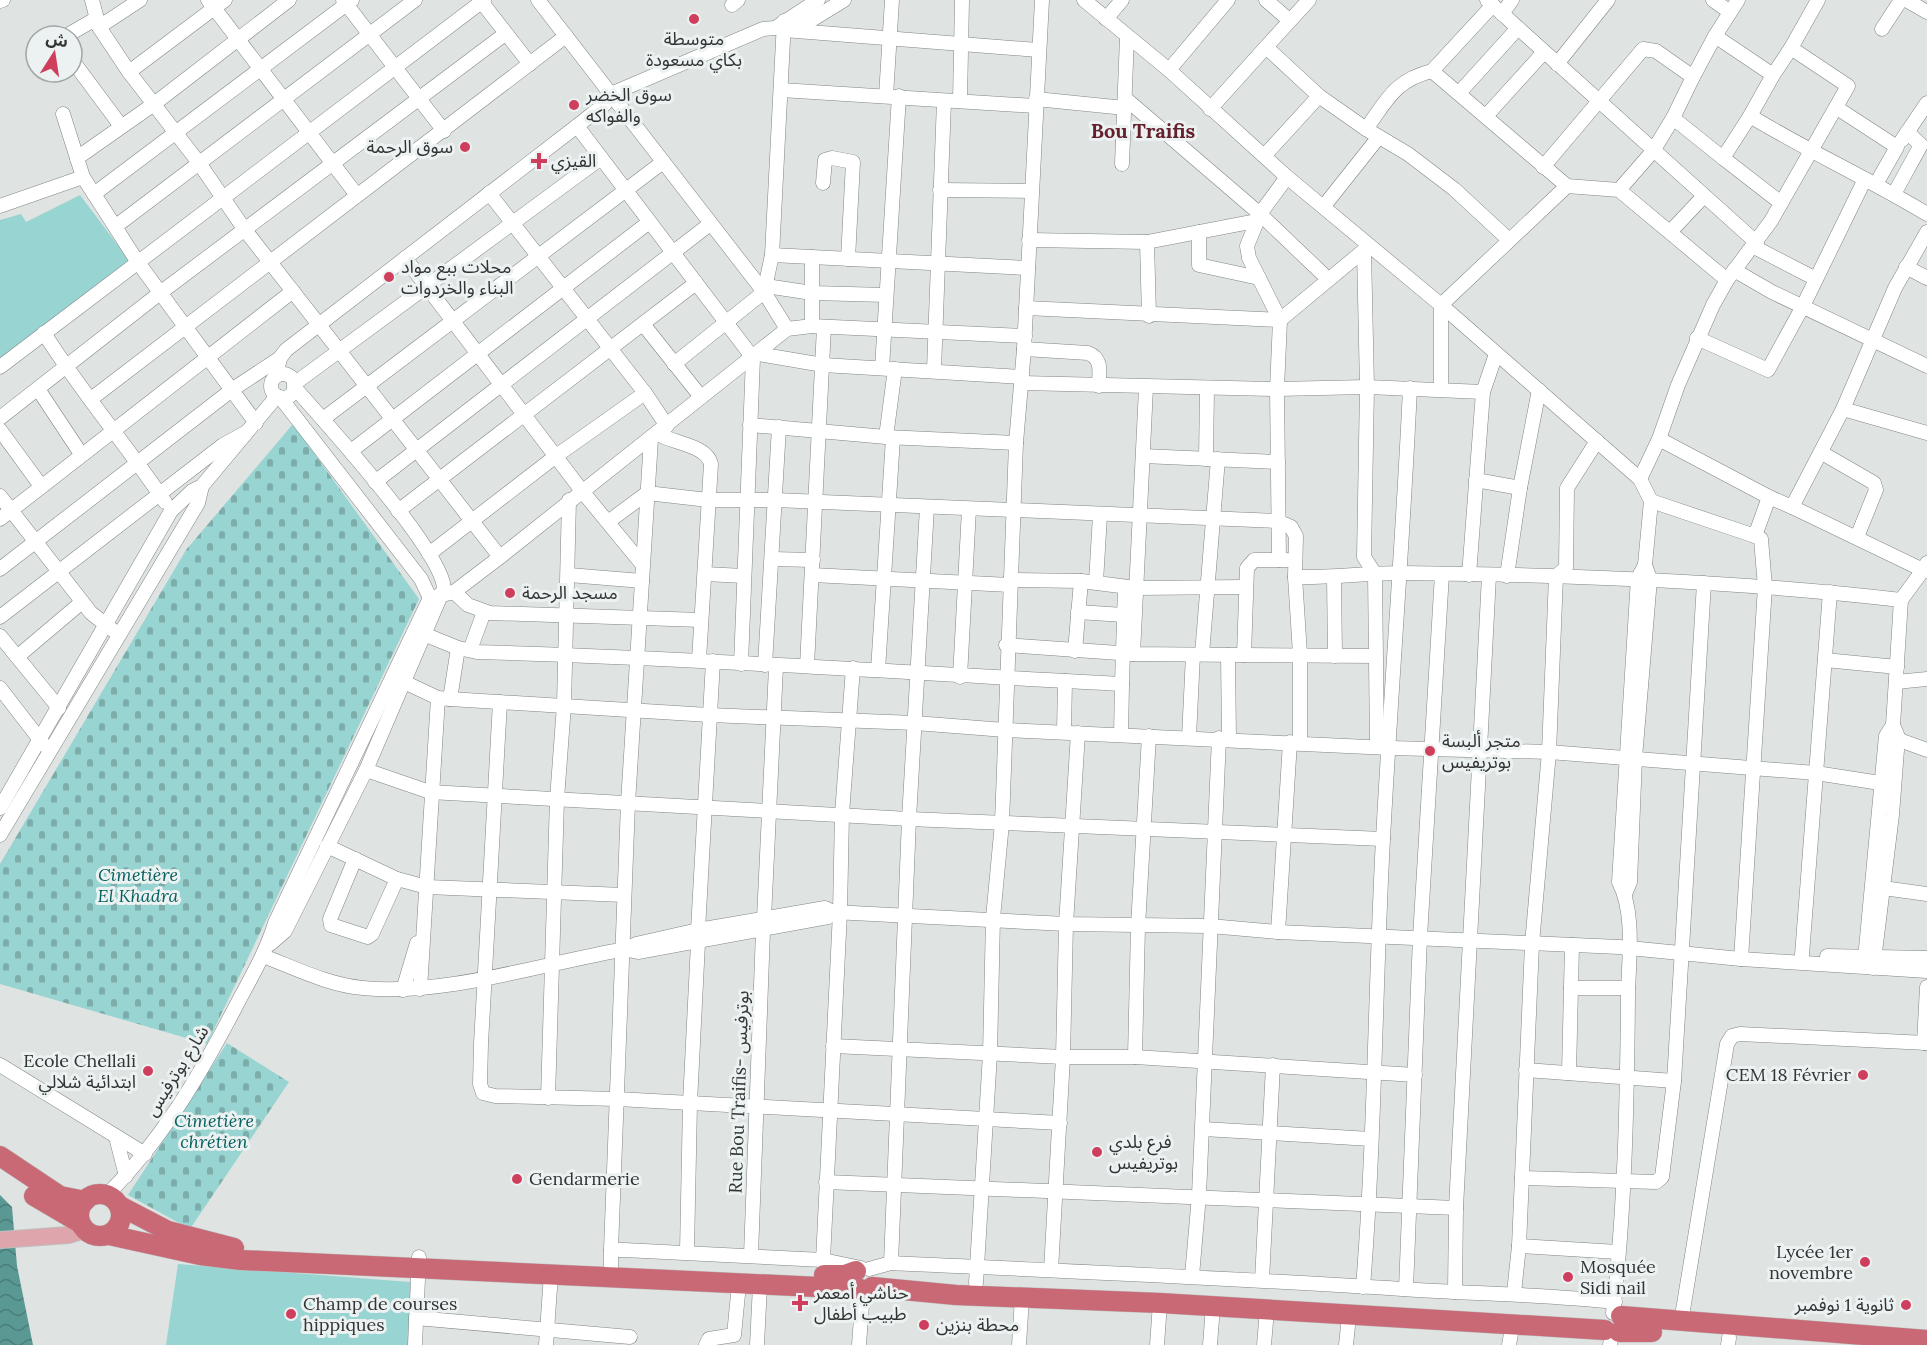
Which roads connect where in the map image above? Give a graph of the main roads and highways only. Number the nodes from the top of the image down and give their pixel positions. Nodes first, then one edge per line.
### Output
1 (0, 1156) edge
2 (0, 1172) edge
3 (85, 1201) junction
4 (113, 1201) junction
5 (83, 1227) junction
6 (109, 1235) junction
7 (0, 1240) edge
8 (419, 1263) junction
9 (868, 1276) junction
10 (1613, 1324) edge
11 (1927, 1340) edge
12 (1729, 1341) edge
13 (1845, 1345) edge

1 - 3 highway
2 - 5 highway
3 - 4 highway
3 - 5 highway
4 - 6 highway
4 - 8 highway
5 - 6 highway
5 - 7 main road
6 - 8 highway
8 - 9 highway
8 - 9 highway
9 - 10 highway
9 - 10 highway
10 - 11 highway
10 - 12 highway
12 - 13 highway

